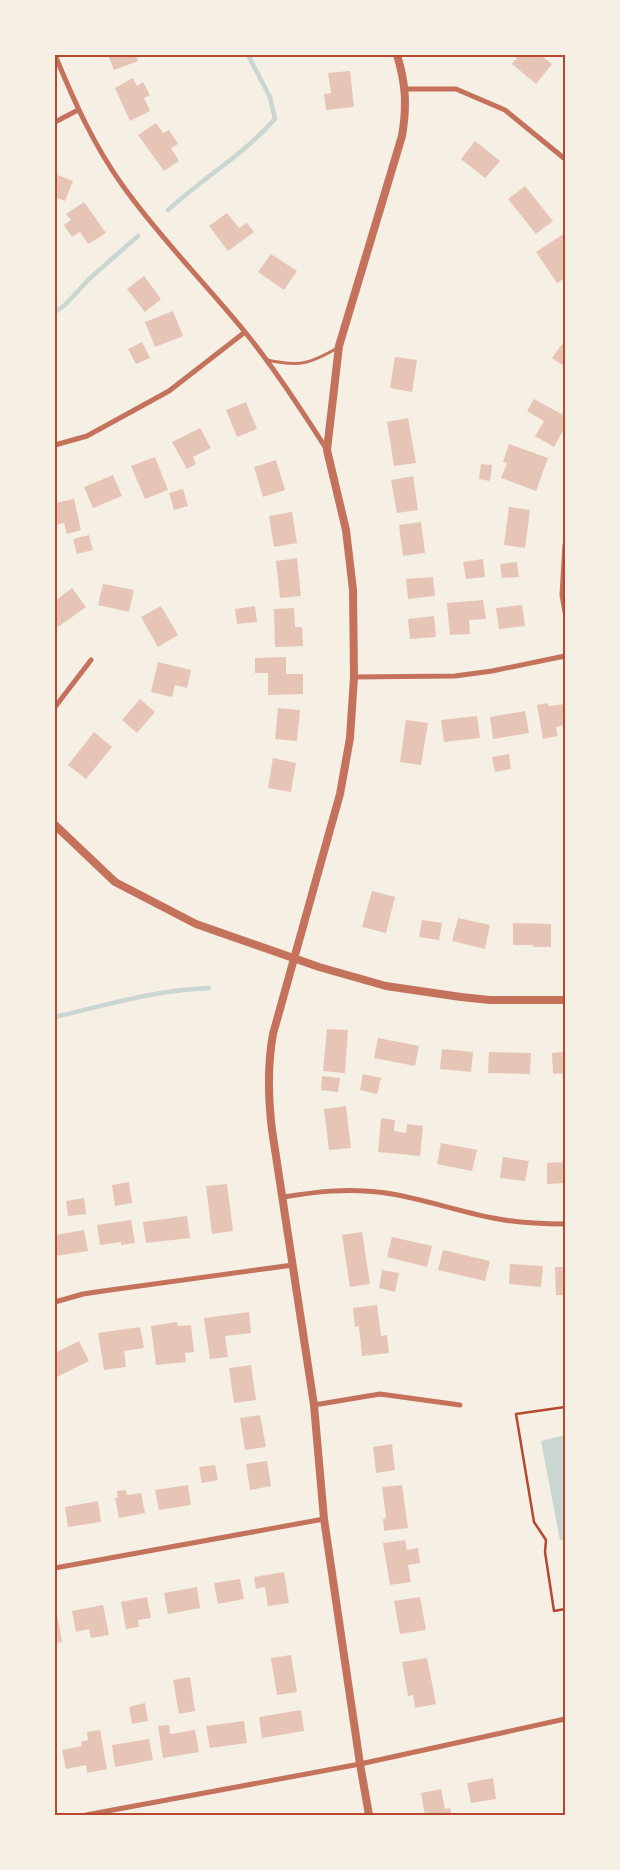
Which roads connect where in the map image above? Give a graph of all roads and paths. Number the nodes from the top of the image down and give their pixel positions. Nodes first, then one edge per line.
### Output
1 (55, 55) edge
2 (397, 55) edge
3 (405, 89) junction
4 (78, 110) junction
5 (55, 122) edge
6 (565, 159) edge
7 (245, 332) junction
8 (339, 346) junction
9 (266, 360) junction
10 (55, 445) edge
11 (328, 450) junction
12 (565, 544) edge
13 (565, 612) edge
14 (565, 656) edge
15 (91, 660) dead end
16 (354, 677) junction
17 (55, 707) edge
18 (55, 825) edge
19 (294, 958) junction
20 (565, 1000) edge
21 (284, 1196) junction
22 (565, 1224) edge
23 (293, 1265) junction
24 (55, 1302) edge
25 (314, 1405) junction
26 (460, 1405) dead end
27 (565, 1407) edge
28 (324, 1519) junction
29 (55, 1568) edge
30 (565, 1609) edge
31 (565, 1719) edge
32 (360, 1764) junction
33 (129, 1807) junction
34 (86, 1815) edge
35 (131, 1815) edge
36 (369, 1815) edge

1 - 4 street
2 - 3 street
3 - 6 street
3 - 8 street
4 - 5 street
4 - 7 street
7 - 9 street
7 - 10 street
8 - 9 lane
8 - 11 street
9 - 11 street
11 - 16 street
12 - 13 street
14 - 16 street
15 - 17 street
16 - 19 street
18 - 19 street
19 - 20 street
19 - 21 street
21 - 22 street
21 - 23 street
23 - 24 street
23 - 25 street
25 - 26 street
25 - 28 street
27 - 30 path
28 - 29 street
28 - 32 street
31 - 32 street
32 - 33 street
32 - 36 street
33 - 34 street
33 - 35 street

